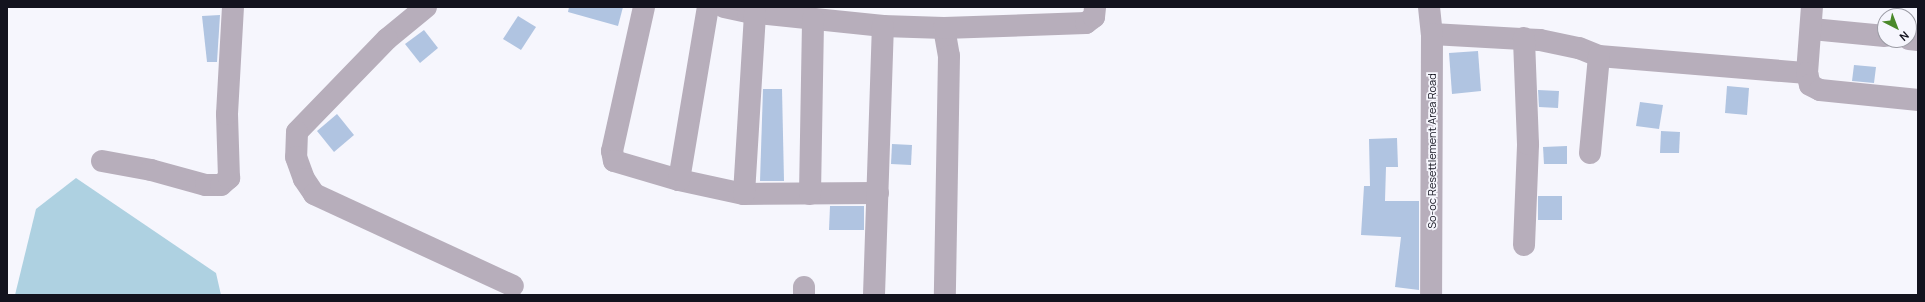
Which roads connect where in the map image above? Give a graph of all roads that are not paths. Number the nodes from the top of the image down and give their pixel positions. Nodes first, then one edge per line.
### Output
1 (233, 7) edge
2 (426, 7) edge
3 (644, 7) edge
4 (708, 7) edge
5 (724, 7) edge
6 (1095, 7) edge
7 (1429, 7) edge
8 (1812, 7) edge
9 (754, 13) junction
10 (813, 19) junction
11 (883, 26) junction
12 (944, 28) junction
13 (1812, 29) junction
14 (1432, 34) junction
15 (1877, 35) edge
16 (1524, 38) junction
17 (1599, 56) junction
18 (1806, 73) junction
19 (1918, 100) edge
20 (1590, 153) dead end
21 (102, 161) dead end
22 (679, 180) junction
23 (878, 193) junction
24 (744, 194) junction
25 (810, 194) junction
26 (1524, 245) dead end
27 (513, 286) dead end
28 (874, 295) edge
29 (945, 295) edge
30 (1431, 295) edge

1 - 21 street
2 - 27 street
3 - 22 street
4 - 22 street
5 - 9 street
6 - 12 street
7 - 14 street, So-oc Resettlement Area Road
8 - 13 street
9 - 10 street
9 - 24 street
10 - 11 street
10 - 25 street
11 - 12 street
11 - 23 street
12 - 29 street
13 - 15 street
13 - 18 street
14 - 16 street
14 - 30 street, So-oc Resettlement Area Road
16 - 17 street
16 - 26 street
17 - 18 street
17 - 20 street
18 - 19 street
22 - 24 street
23 - 25 street
23 - 28 street
24 - 25 street

